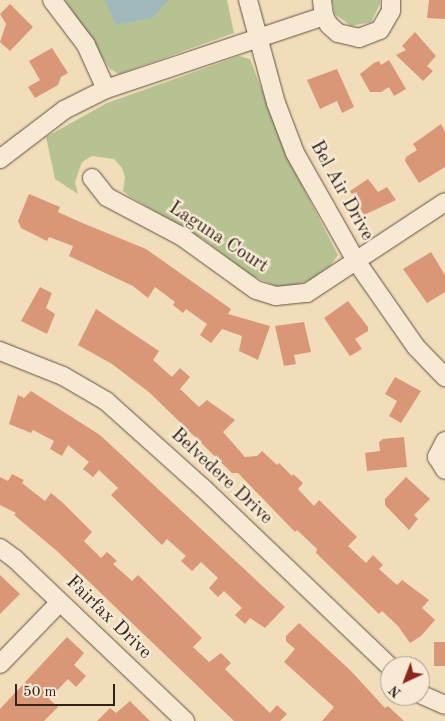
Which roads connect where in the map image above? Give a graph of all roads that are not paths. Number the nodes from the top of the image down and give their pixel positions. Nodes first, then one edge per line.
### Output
1 (52, 0) edge
2 (248, 0) edge
3 (391, 0) edge
4 (323, 8) edge
5 (257, 37) junction
6 (106, 89) junction
7 (0, 159) edge
8 (92, 178) dead end
9 (445, 202) edge
10 (356, 262) junction
11 (0, 351) edge
12 (445, 377) edge
13 (445, 441) edge
14 (445, 470) edge
15 (0, 548) edge
16 (60, 602) junction
17 (380, 657) edge
18 (0, 664) edge
19 (430, 698) edge
20 (445, 705) edge
21 (185, 721) edge

1 - 6 street
2 - 5 street, Bel Air Drive
3 - 4 street
4 - 5 street
5 - 6 street
5 - 10 street, Bel Air Drive
6 - 7 street
8 - 10 street, Laguna Court
9 - 10 street, Laguna Court
10 - 12 street, Bel Air Drive
11 - 17 street, Belvedere Drive
13 - 14 street
15 - 16 street, Fairfax Drive
16 - 18 street
16 - 21 street, Fairfax Drive
19 - 20 street

